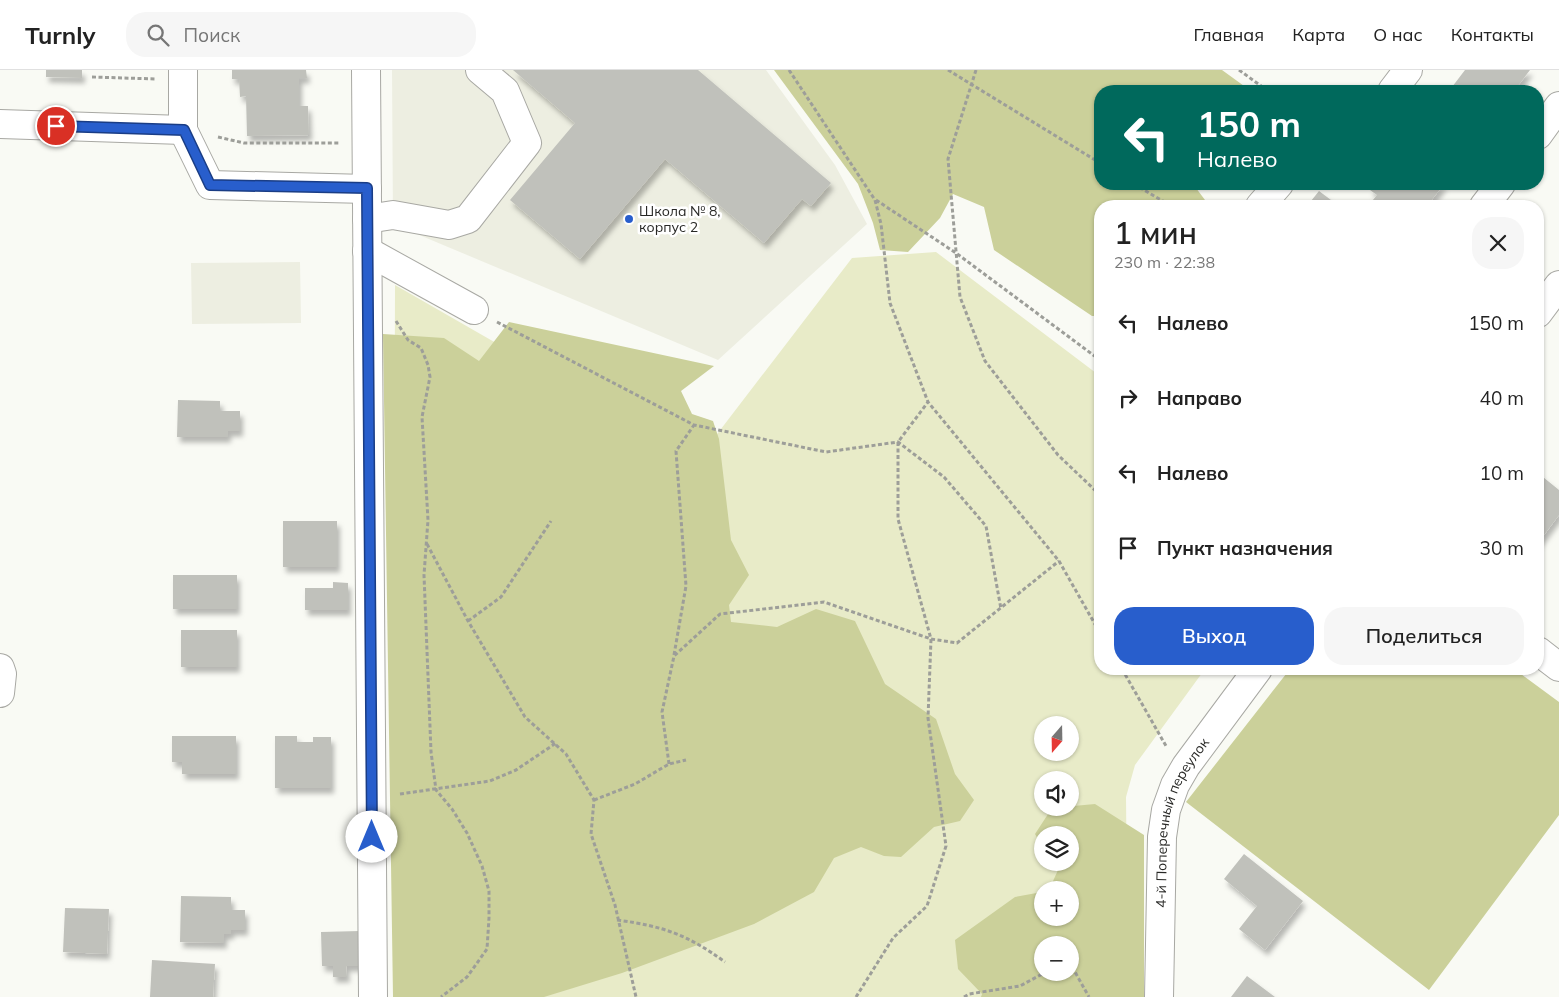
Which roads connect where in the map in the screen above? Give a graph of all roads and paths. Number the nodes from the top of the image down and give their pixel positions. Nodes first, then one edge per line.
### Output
1 (366, 70) edge
2 (480, 70) edge
3 (789, 70) edge
4 (948, 70) edge
5 (976, 70) edge
6 (1239, 70) edge
7 (1408, 70) edge
8 (173, 75) edge
9 (92, 77) dead end
10 (970, 84) junction
11 (1260, 85) edge
12 (1397, 85) edge
13 (1559, 106) edge
14 (0, 124) edge
15 (1544, 127) edge
16 (184, 130) junction
17 (367, 142) junction
18 (1094, 159) edge
19 (367, 188) junction
20 (1144, 190) edge
21 (1273, 190) edge
22 (1496, 190) edge
23 (875, 200) junction
24 (1161, 200) edge
25 (1265, 200) edge
26 (1489, 200) edge
27 (367, 218) junction
28 (367, 251) junction
29 (956, 253) junction
30 (1559, 285) edge
31 (368, 287) junction
32 (1544, 304) edge
33 (474, 310) joint
34 (1094, 356) edge
35 (928, 402) junction
36 (694, 425) junction
37 (898, 442) junction
38 (1094, 489) edge
39 (552, 521) dead end
40 (427, 543) junction
41 (1059, 561) junction
42 (1001, 609) junction
43 (468, 621) junction
44 (1094, 622) edge
45 (931, 639) junction
46 (674, 656) junction
47 (1544, 656) edge
48 (1559, 667) edge
49 (0, 668) edge
50 (1125, 675) edge
51 (1254, 675) edge
52 (0, 693) edge
53 (556, 742) junction
54 (1168, 750) dead end
55 (686, 760) dead end
56 (669, 764) junction
57 (436, 790) junction
58 (372, 798) junction
59 (594, 800) junction
60 (617, 920) junction
61 (726, 962) dead end
62 (1034, 978) edge
63 (1079, 979) edge
64 (373, 997) edge
65 (441, 997) edge
66 (636, 997) edge
67 (856, 997) edge
68 (964, 997) edge
69 (1089, 997) edge
70 (1158, 997) edge

1 - 17 street
2 - 27 street
3 - 23 path
4 - 10 path
5 - 10 path
6 - 11 path
7 - 12 street
8 - 9 path
8 - 16 street
10 - 18 path
10 - 29 path
13 - 15 street
14 - 16 street
16 - 17 path
16 - 19 street
17 - 19 street
19 - 27 street
20 - 24 path
21 - 25 street
22 - 26 street
23 - 29 path
23 - 35 path
27 - 28 street
28 - 31 street
28 - 33 street
29 - 34 path
29 - 38 path
30 - 32 street
31 - 40 path
31 - 58 street
33 - 36 path
35 - 37 path
35 - 41 path
36 - 37 path
36 - 46 path
37 - 42 path
37 - 45 path
39 - 43 path
40 - 43 path
40 - 57 path
41 - 42 path
41 - 44 path
42 - 45 path
43 - 53 path
45 - 46 path
45 - 67 path
46 - 56 path
47 - 48 street
49 - 52 street
50 - 54 path
51 - 70 street, 4-й Поперечный переулок
53 - 57 path
53 - 59 path
55 - 56 path
56 - 59 path
57 - 58 path
57 - 65 path
58 - 64 street
59 - 60 path
60 - 61 path
60 - 66 path
62 - 68 path
63 - 69 path

